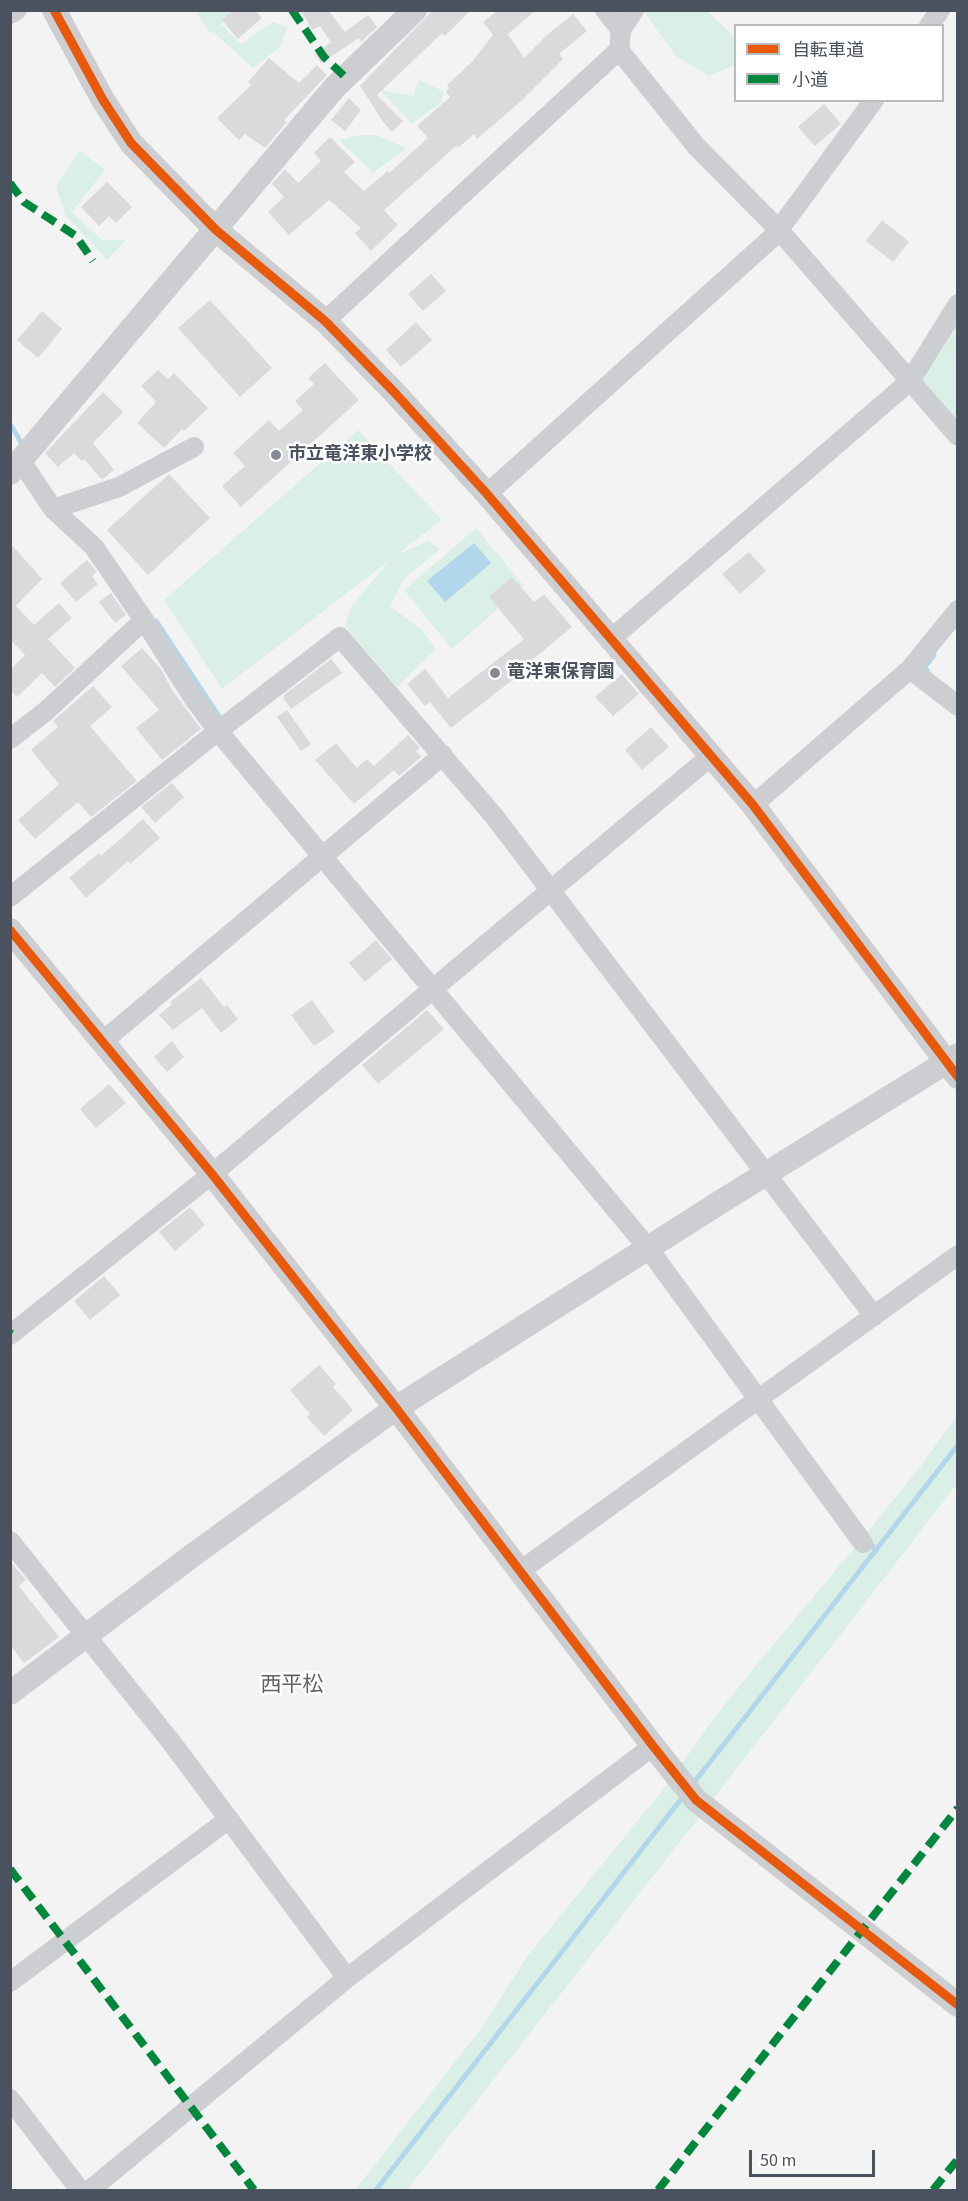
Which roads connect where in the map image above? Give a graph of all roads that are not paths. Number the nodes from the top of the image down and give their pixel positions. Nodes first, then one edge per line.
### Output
1 (16, 10) edge
2 (54, 10) edge
3 (415, 10) edge
4 (604, 10) edge
5 (634, 10) edge
6 (940, 10) edge
7 (10, 14) edge
8 (930, 24) edge
9 (621, 30) junction
10 (620, 50) junction
11 (873, 102) edge
12 (216, 230) junction
13 (779, 230) junction
14 (957, 304) edge
15 (325, 321) junction
16 (910, 381) junction
17 (957, 436) edge
18 (194, 447) dead end
19 (16, 467) edge
20 (487, 494) junction
21 (53, 509) junction
22 (957, 610) edge
23 (144, 620) junction
24 (612, 638) junction
25 (910, 669) junction
26 (957, 706) edge
27 (218, 731) junction
28 (10, 739) edge
29 (443, 755) junction
30 (711, 756) junction
31 (753, 805) junction
32 (323, 857) junction
33 (551, 891) junction
34 (10, 897) edge
35 (10, 930) edge
36 (433, 988) junction
37 (102, 1042) junction
38 (954, 1065) edge
39 (212, 1174) junction
40 (766, 1174) junction
41 (648, 1248) junction
42 (957, 1255) edge
43 (874, 1316) junction
44 (10, 1335) edge
45 (758, 1399) junction
46 (396, 1408) junction
47 (10, 1541) edge
48 (863, 1543) dead end
49 (520, 1571) junction
50 (87, 1636) junction
51 (10, 1693) edge
52 (653, 1746) junction
53 (229, 1819) junction
54 (347, 1978) junction
55 (10, 1982) edge
56 (957, 2005) edge
57 (10, 2099) edge
58 (80, 2190) edge
59 (90, 2190) edge

1 - 7 street
2 - 12 street
3 - 12 street
4 - 9 street
5 - 9 street
6 - 8 street
9 - 10 street
10 - 13 street
10 - 15 street
11 - 13 street
12 - 15 street
12 - 19 street
13 - 16 street
13 - 20 street
14 - 16 street
15 - 20 street
16 - 17 street
16 - 24 street
18 - 21 street
19 - 21 street
20 - 24 street
21 - 23 street
22 - 25 street
23 - 27 street
23 - 28 street
24 - 30 street
25 - 26 street
25 - 31 street
27 - 29 street
27 - 32 street
27 - 34 street
29 - 32 street
29 - 33 street
30 - 31 street
30 - 33 street
31 - 38 street
32 - 36 street
32 - 37 street
33 - 36 street
33 - 40 street
35 - 37 street
36 - 39 street
36 - 41 street
37 - 39 street
38 - 40 street
39 - 44 street
39 - 46 street
40 - 41 street
40 - 43 street
41 - 45 street
41 - 46 street
42 - 43 street
43 - 45 street
45 - 48 street
45 - 49 street
46 - 49 street
46 - 50 street
47 - 50 street
49 - 52 street
50 - 51 street
50 - 53 street
52 - 54 street
52 - 56 street
53 - 54 street
53 - 55 street
54 - 59 street
57 - 58 street

